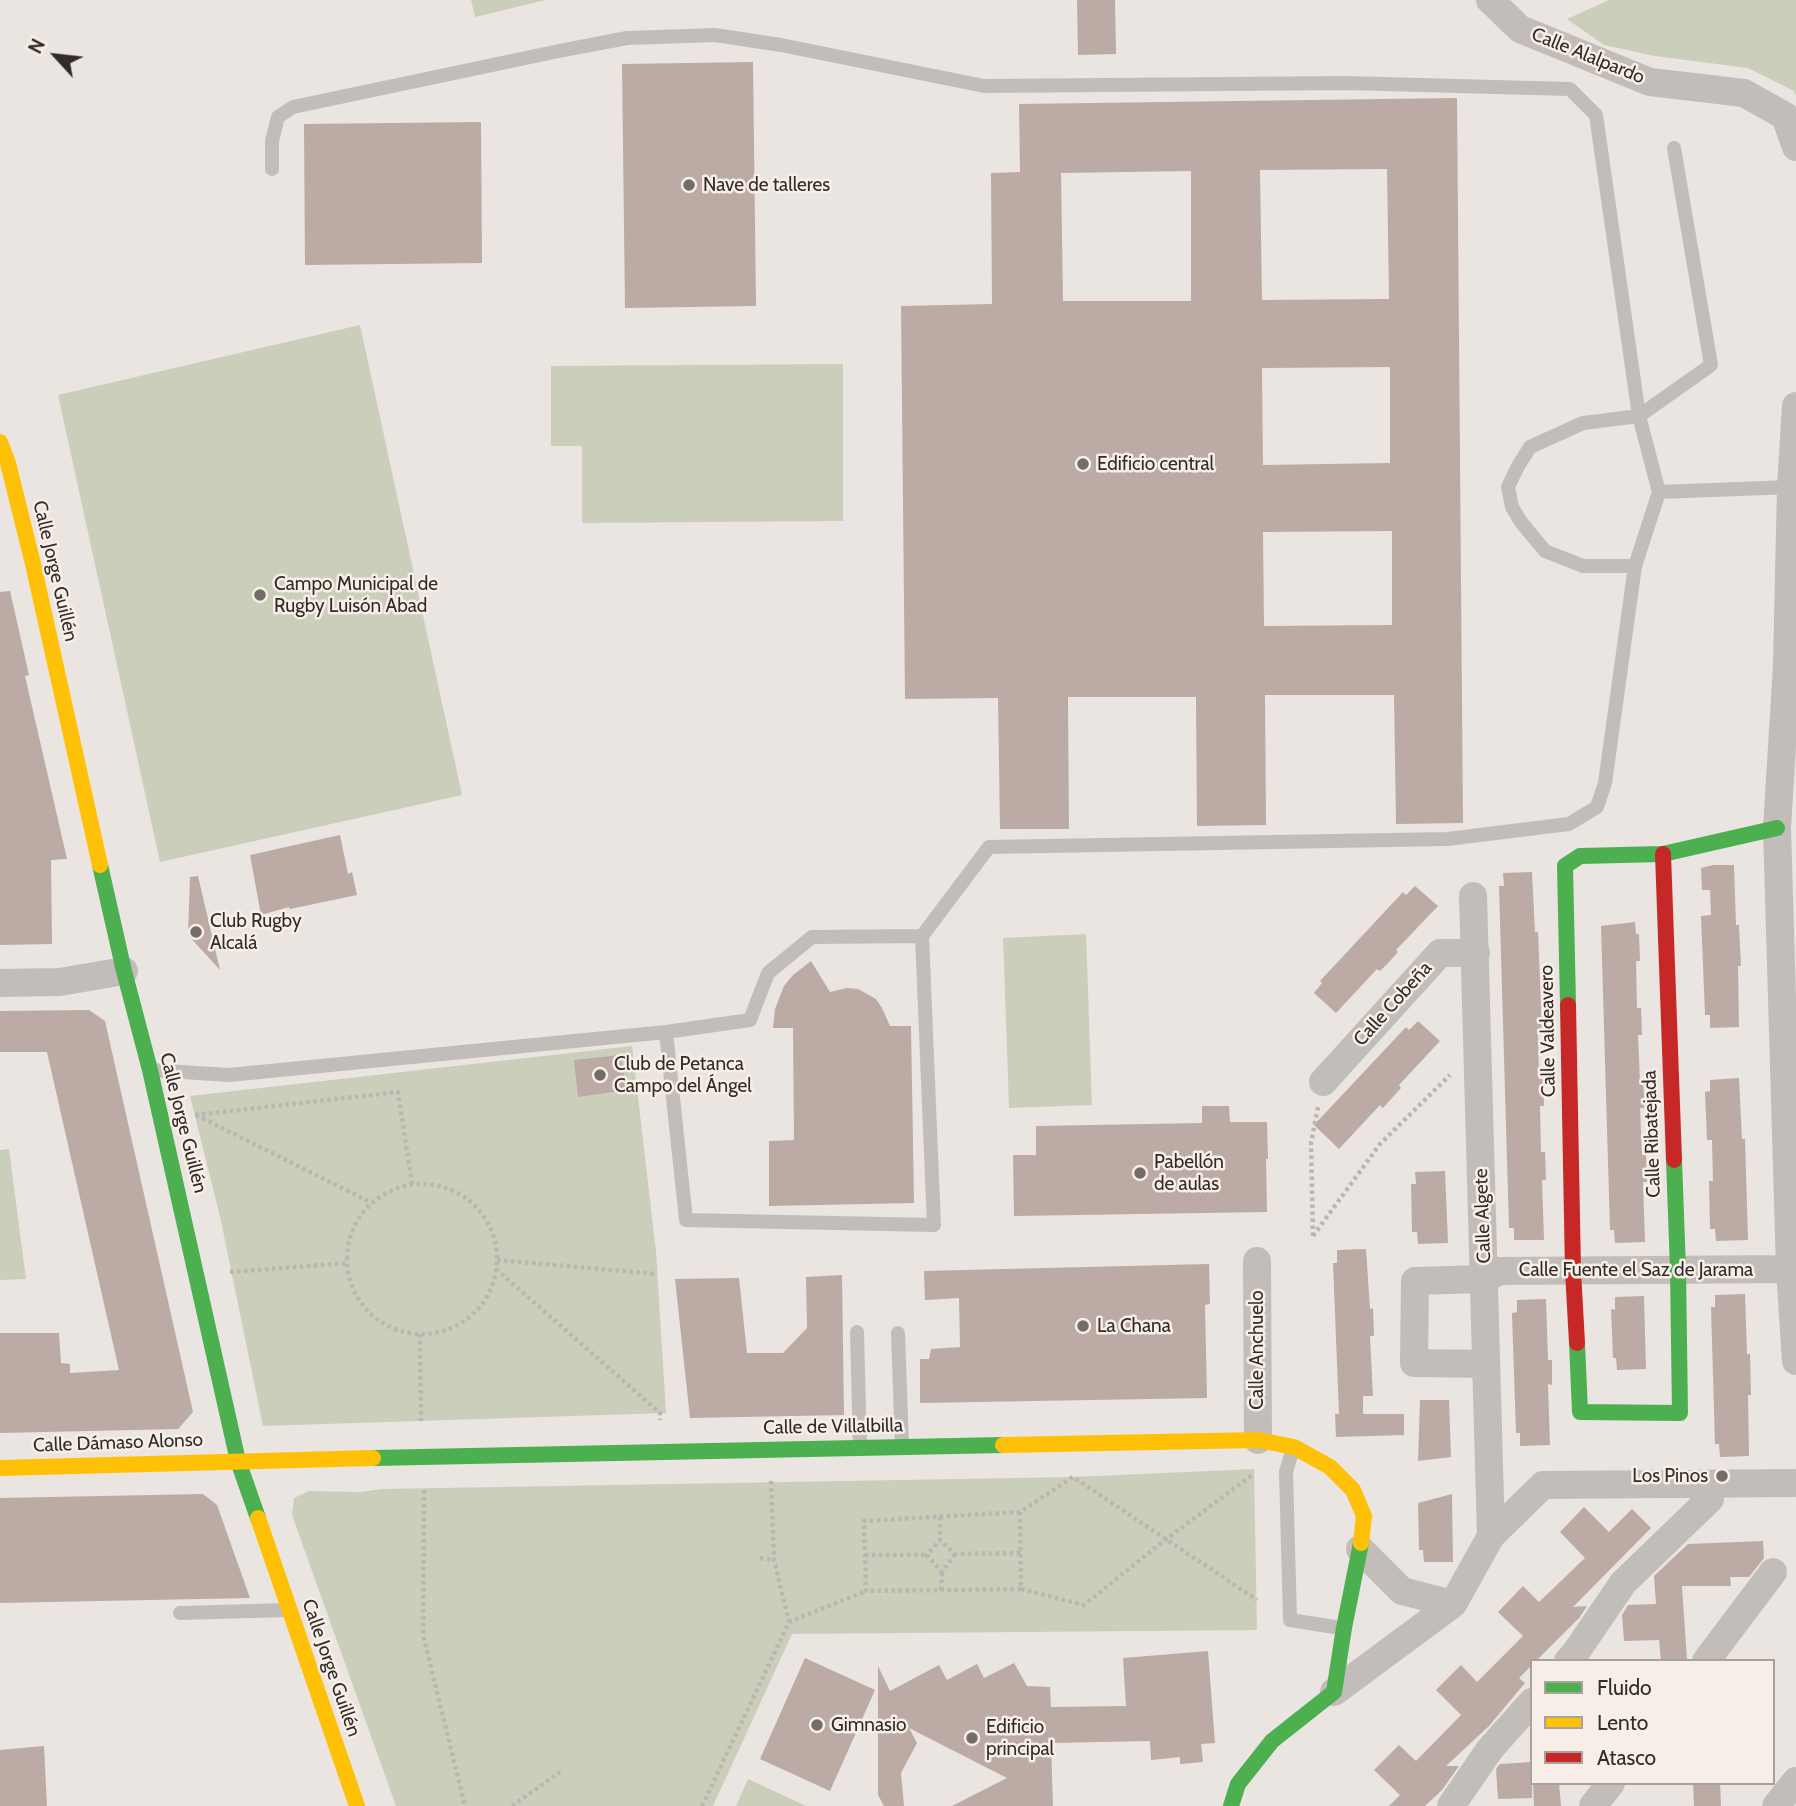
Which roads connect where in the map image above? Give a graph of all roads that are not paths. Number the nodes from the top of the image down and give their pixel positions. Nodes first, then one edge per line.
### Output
1 (1490, 0) edge
2 (1796, 147) edge
3 (1674, 148) dead end
4 (272, 169) dead end
5 (1796, 406) edge
6 (1639, 416) junction
7 (0, 442) edge
8 (1794, 488) edge
9 (1659, 492) junction
10 (1635, 566) junction
11 (1777, 828) junction
12 (1662, 854) junction
13 (1473, 896) dead end
14 (922, 936) junction
15 (1476, 953) junction
16 (124, 971) junction
17 (0, 983) edge
18 (666, 1031) junction
19 (150, 1070) junction
20 (1323, 1082) road end
21 (1257, 1261) dead end
22 (1790, 1269) junction
23 (1678, 1270) junction
24 (1573, 1271) junction
25 (1485, 1279) junction
26 (857, 1332) dead end
27 (898, 1333) dead end
28 (1796, 1361) edge
29 (1486, 1364) junction
30 (1580, 1412) joint
31 (1258, 1440) junction
32 (902, 1447) junction
33 (1294, 1447) junction
34 (860, 1448) junction
35 (238, 1461) junction
36 (0, 1468) edge
37 (1796, 1483) edge
38 (1710, 1499) dead end
39 (1491, 1536) junction
40 (1360, 1549) junction
41 (1773, 1572) dead end
42 (1453, 1604) junction
43 (289, 1610) junction
44 (180, 1613) dead end
45 (1344, 1628) junction
46 (1569, 1659) edge
47 (1708, 1659) edge
48 (1334, 1692) junction
49 (1530, 1704) edge
50 (1796, 1781) edge
51 (1609, 1785) edge
52 (357, 1806) edge
53 (1231, 1806) edge
54 (1451, 1806) edge
55 (1593, 1806) edge
56 (1776, 1806) edge

1 - 2 street, Calle Alalpardo
3 - 6 lane
4 - 6 lane
5 - 8 street
6 - 9 lane
6 - 10 lane
7 - 16 street, Calle Jorge Guillén
8 - 9 lane
8 - 11 street
9 - 10 lane
10 - 14 lane
11 - 12 street, Calle Valdeavero
11 - 22 street
12 - 23 street, Calle Ribatejada
12 - 24 street, Calle Valdeavero
13 - 15 street, Calle Algete
14 - 18 lane
14 - 18 lane
15 - 20 street, Calle Cobeña
15 - 25 street, Calle Algete
16 - 17 street
16 - 19 street, Calle Jorge Guillén
18 - 19 lane
19 - 35 street, Calle Jorge Guillén
21 - 31 street, Calle Anchuelo
22 - 23 street, Calle Fuente el Saz de Jarama
22 - 28 street
23 - 24 street, Calle Fuente el Saz de Jarama
23 - 30 street, Calle Ribatejada
24 - 25 street, Calle Fuente el Saz de Jarama
24 - 30 street, Calle Valdeavero
25 - 29 street, Calle Algete
25 - 29 street, Calle Fuente el Saz de Jarama
26 - 34 lane
27 - 32 lane
29 - 39 street, Calle Algete
31 - 32 street, Calle de Villalbilla
31 - 33 street, Calle de Villalbilla
32 - 34 street, Calle de Villalbilla
33 - 40 street, Calle de Villalbilla
33 - 45 lane
34 - 35 street, Calle de Villalbilla
35 - 36 street, Calle Dámaso Alonso
35 - 43 street, Calle Jorge Guillén
37 - 39 street
38 - 46 street
39 - 42 street
40 - 42 street
40 - 45 street, Calle de Villalbilla
41 - 47 street
42 - 48 street
43 - 44 lane
43 - 52 street, Calle Jorge Guillén
45 - 48 street, Calle de Villalbilla
48 - 53 street
49 - 54 street
50 - 56 street
51 - 55 street

